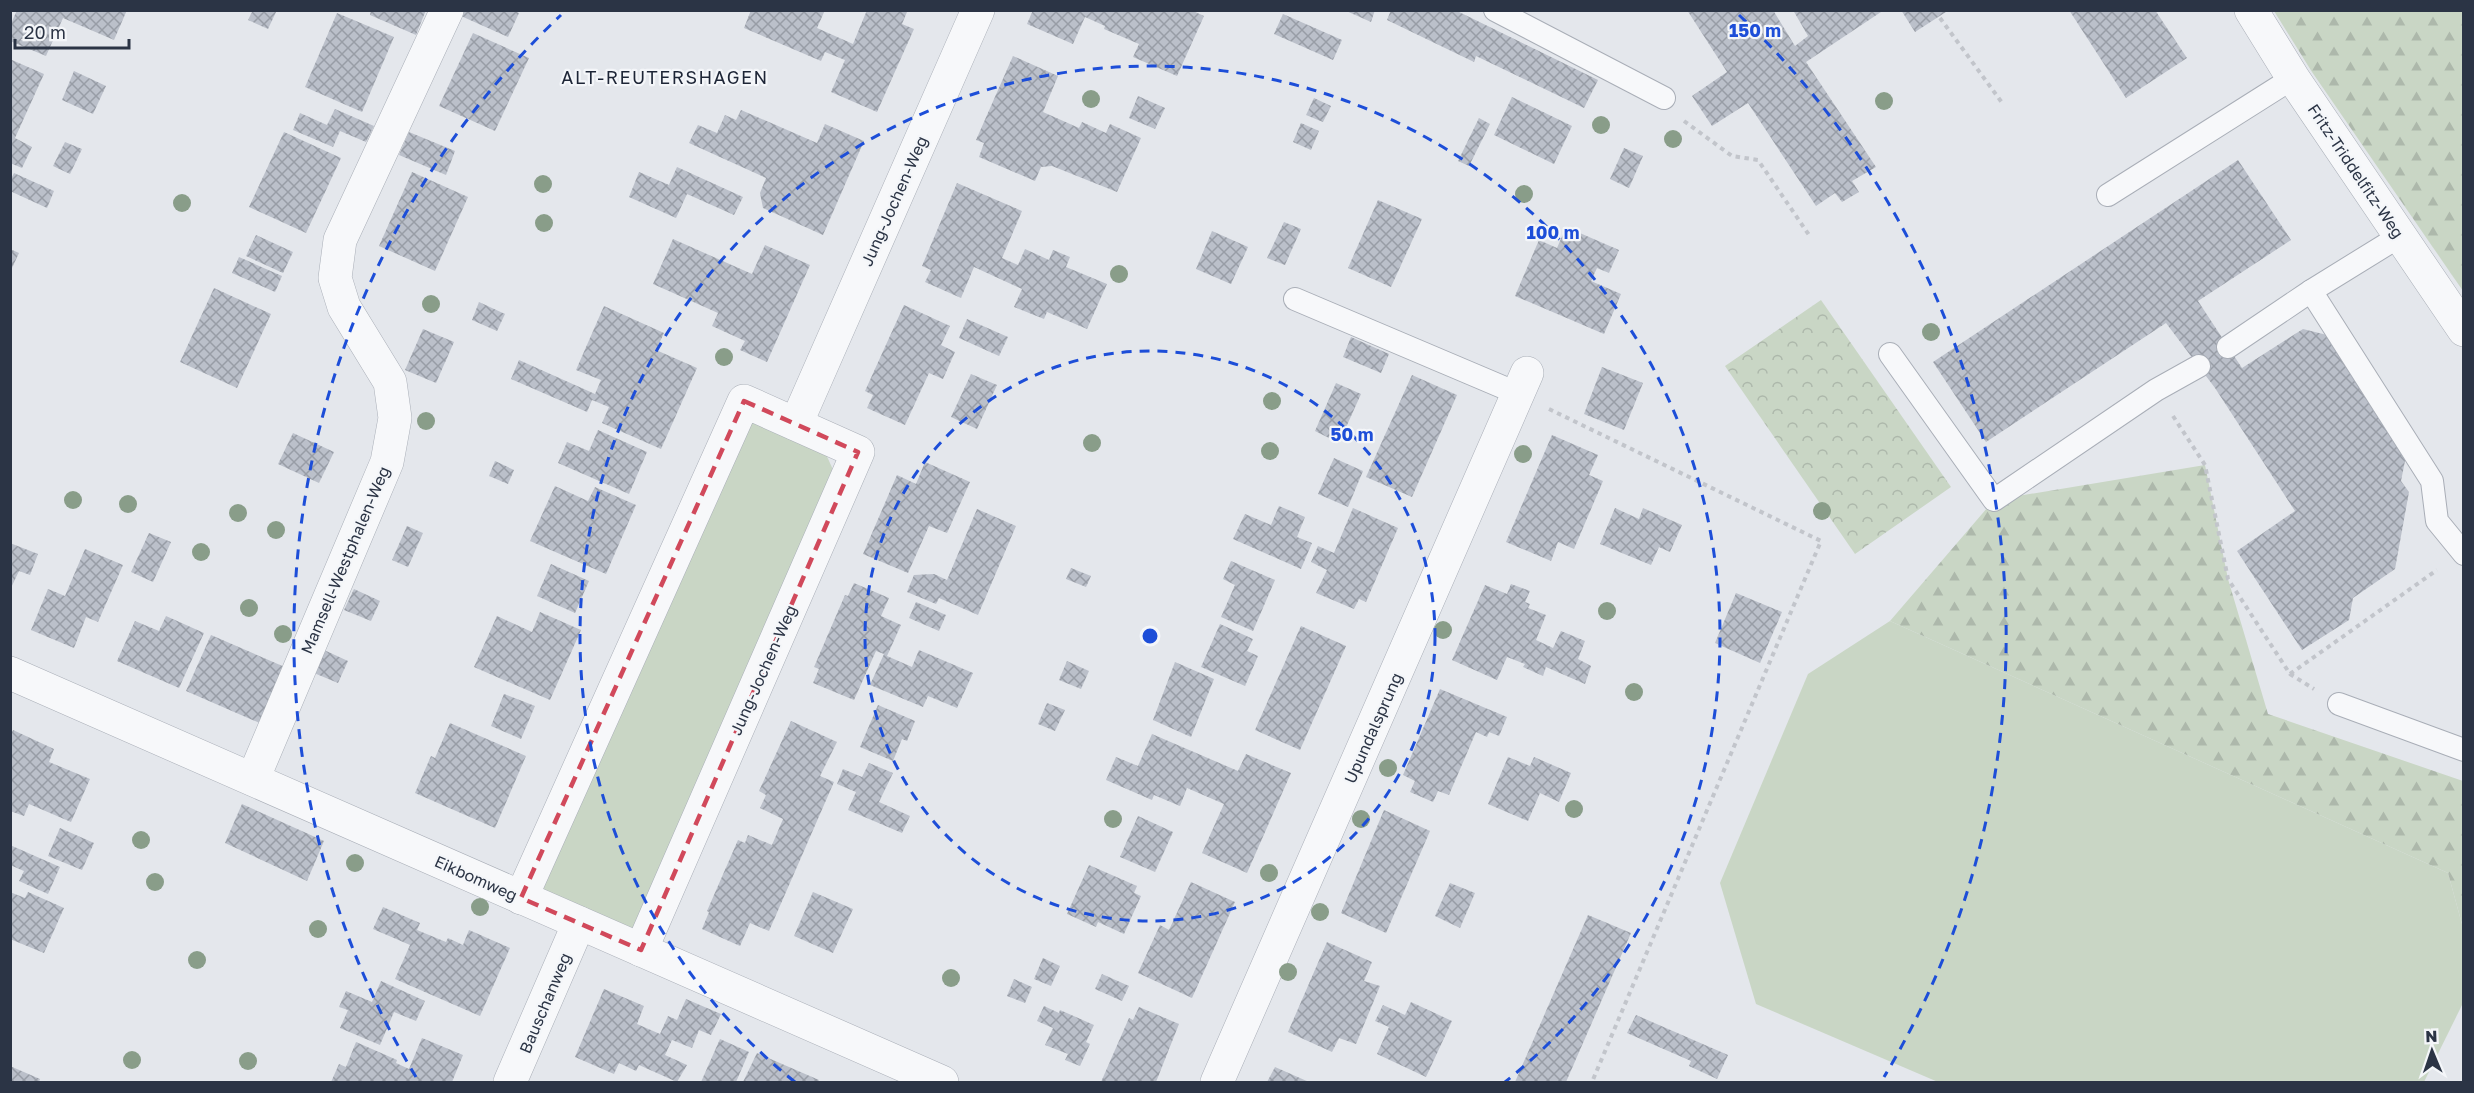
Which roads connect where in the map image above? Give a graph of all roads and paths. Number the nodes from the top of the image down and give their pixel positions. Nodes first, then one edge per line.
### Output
1 (447, 10) edge
2 (978, 10) edge
3 (1495, 10) edge
4 (2251, 10) edge
5 (1940, 18) dead end
6 (2293, 78) junction
7 (1664, 98) joint
8 (2003, 104) dead end
9 (2108, 195) dead end
10 (1809, 235) dead end
11 (2400, 236) junction
12 (2311, 291) junction
13 (1295, 299) dead end
14 (2463, 330) edge
15 (2228, 347) dead end
16 (1890, 354) dead end
17 (2199, 366) dead end
18 (1523, 384) junction
19 (2156, 390) junction
20 (796, 424) junction
21 (2463, 553) edge
22 (10, 673) edge
23 (2289, 674) junction
24 (2339, 704) joint
25 (2463, 750) edge
26 (253, 778) junction
27 (521, 898) junction
28 (579, 923) junction
29 (641, 950) junction
30 (510, 1083) edge
31 (942, 1083) edge
32 (1217, 1083) edge
33 (1592, 1083) edge

1 - 26 street, Mamsell-Westphalen-Weg
2 - 20 street, Jung-Jochen-Weg
3 - 7 lane
4 - 6 street, Fritz-Triddelfitz-Weg
5 - 8 path
6 - 9 lane
6 - 11 street, Fritz-Triddelfitz-Weg
7 - 10 path
11 - 12 lane
11 - 14 street, Fritz-Triddelfitz-Weg
12 - 15 lane
12 - 21 lane
13 - 18 lane
16 - 19 lane
17 - 19 lane
18 - 32 street, Upundalsprung
18 - 33 path
19 - 23 path
20 - 27 street, Jung-Jochen-Weg
20 - 29 street, Jung-Jochen-Weg
21 - 23 path
22 - 26 street, Eikbomweg
23 - 24 path
24 - 25 lane
26 - 27 street, Eikbomweg
27 - 28 street, Eikbomweg
28 - 29 street, Eikbomweg
28 - 30 street, Bauschanweg
29 - 31 street, Eikbomweg

